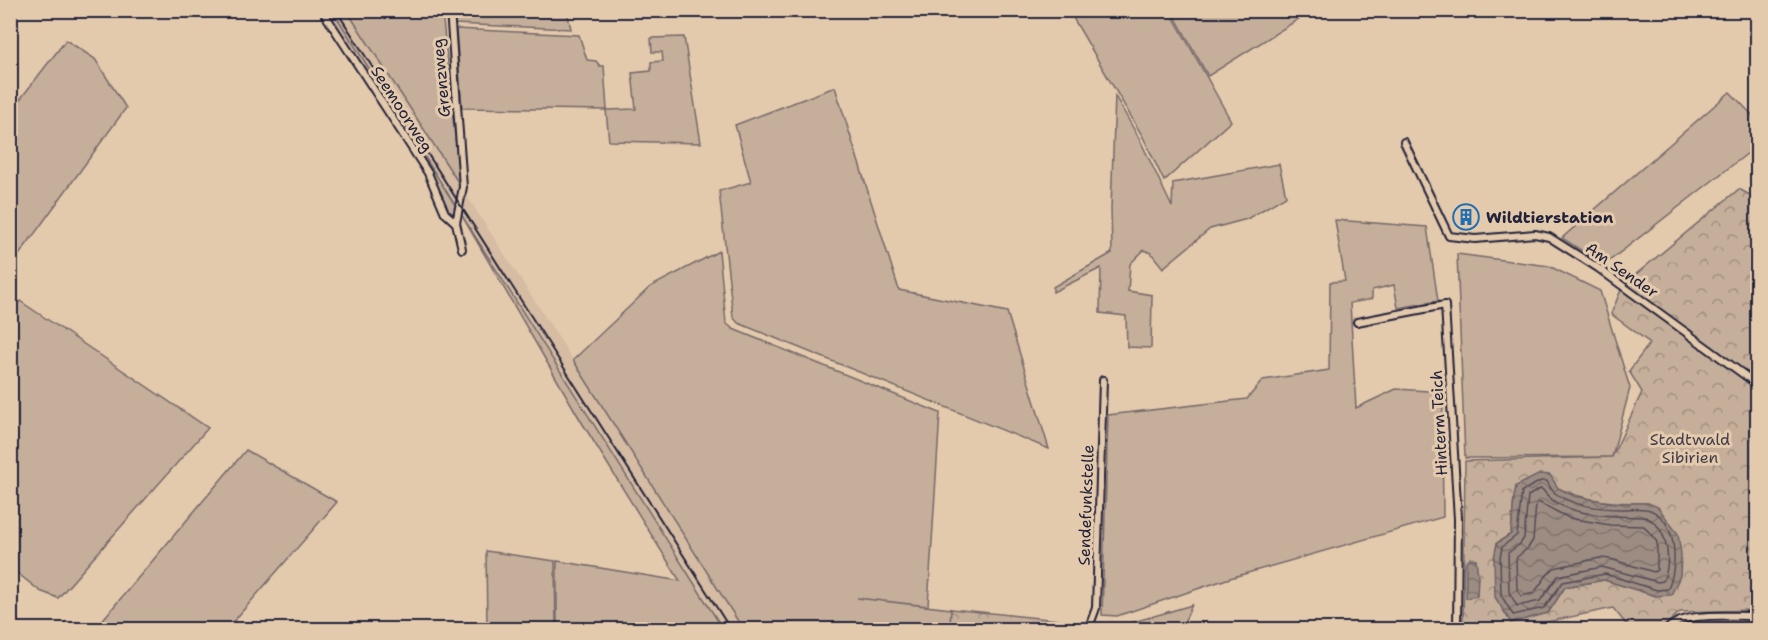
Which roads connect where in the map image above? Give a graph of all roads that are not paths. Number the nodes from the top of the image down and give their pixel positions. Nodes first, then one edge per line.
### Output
1 (322, 10) edge
2 (450, 10) edge
3 (1404, 142) dead end
4 (456, 223) junction
5 (462, 249) dead end
6 (1357, 322) dead end
7 (1103, 380) dead end
8 (1758, 385) edge
9 (1758, 616) edge
10 (1088, 630) edge
11 (1457, 630) edge
12 (1667, 630) edge

1 - 4 street, Seemoorweg
2 - 4 street, Grenzweg
3 - 8 street, Am Sender
4 - 5 street, Grenzweg
6 - 11 street, Hinterm Teich
7 - 10 street, Sendefunkstelle
9 - 12 street

